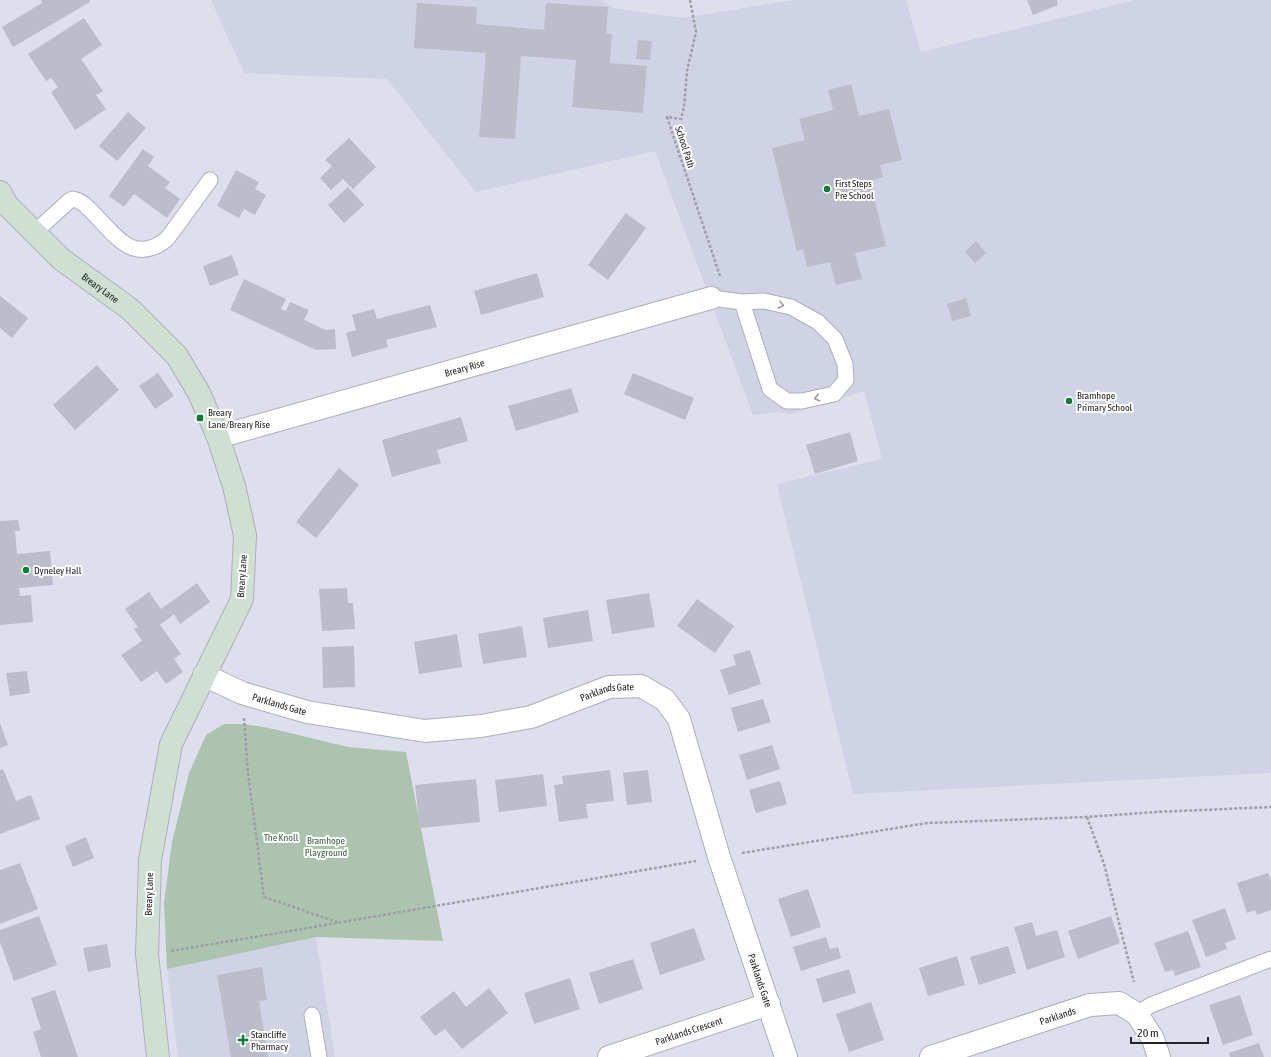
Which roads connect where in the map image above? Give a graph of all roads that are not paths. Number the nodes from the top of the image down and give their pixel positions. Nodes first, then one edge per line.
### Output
1 (210, 180) dead end
2 (0, 192) edge
3 (35, 232) junction
4 (711, 298) joint
5 (742, 302) junction
6 (218, 437) junction
7 (204, 675) junction
8 (1271, 959) edge
9 (769, 1004) junction
10 (1137, 1014) junction
11 (312, 1015) dead end
12 (158, 1057) edge
13 (319, 1057) edge
14 (609, 1057) edge
15 (786, 1057) edge
16 (930, 1057) edge
17 (1159, 1057) edge

1 - 3 lane
2 - 3 street, Breary Lane
3 - 6 street, Breary Lane
4 - 5 lane
4 - 6 street, Breary Rise
5 -> 5 lane
6 - 7 street, Breary Lane
7 - 9 street, Parklands Gate
7 - 12 street, Breary Lane
8 - 10 lane
9 - 14 street, Parklands Crescent
9 - 15 street, Parklands Gate
10 - 16 street, Parklands
10 - 17 street, Parklands
11 - 13 lane

